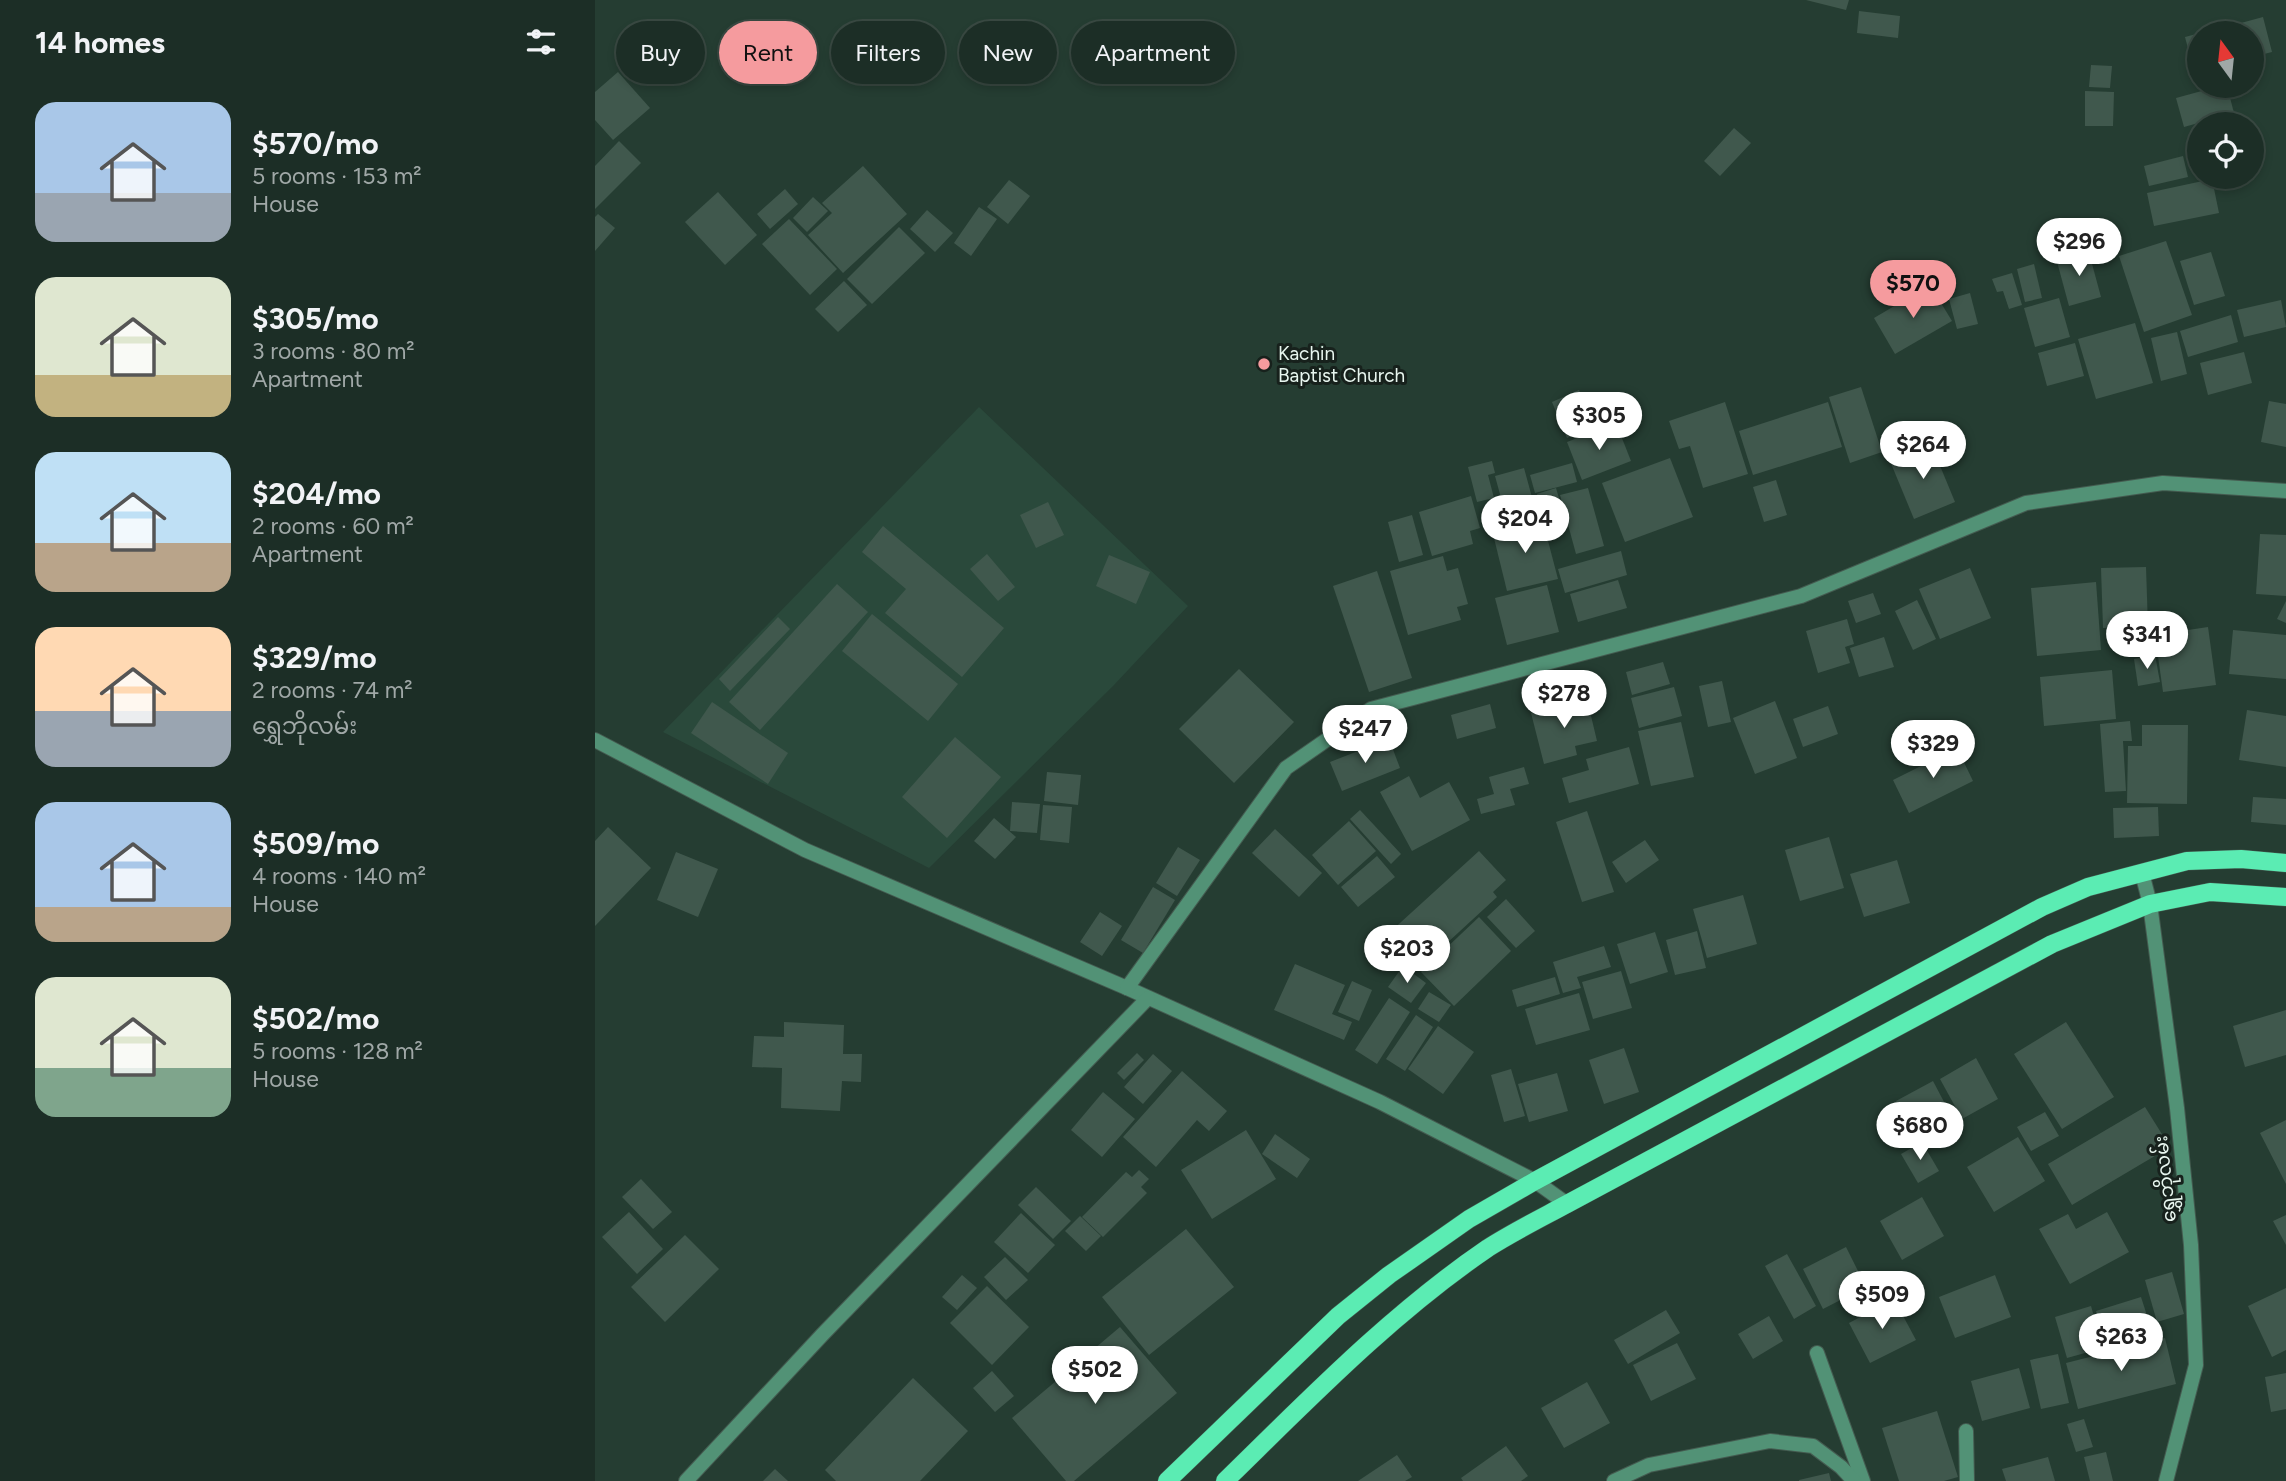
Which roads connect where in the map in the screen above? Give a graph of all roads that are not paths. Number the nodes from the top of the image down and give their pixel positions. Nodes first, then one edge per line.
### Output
1 (2286, 491) edge
2 (595, 740) edge
3 (2286, 863) edge
4 (2142, 873) junction
5 (2286, 897) edge
6 (2150, 904) junction
7 (1127, 988) junction
8 (1148, 998) junction
9 (1535, 1181) junction
10 (1567, 1204) junction
11 (1817, 1353) dead end
12 (1966, 1431) dead end
13 (686, 1481) edge
14 (1167, 1481) edge
15 (1224, 1481) edge
16 (1614, 1481) edge
17 (1854, 1481) edge
18 (1863, 1481) edge
19 (1967, 1481) edge
20 (2166, 1481) edge

1 - 7 street
2 - 7 street
3 - 4 main road
4 - 6 street, ရွှေဘိုလမ်း
4 - 9 main road
5 - 6 main road
6 - 10 main road
6 - 20 street, ရွှေဘိုလမ်း
7 - 8 street
8 - 9 street
8 - 13 street
9 - 10 street
9 - 14 main road
10 - 15 main road
11 - 18 street
12 - 19 street
16 - 17 street

